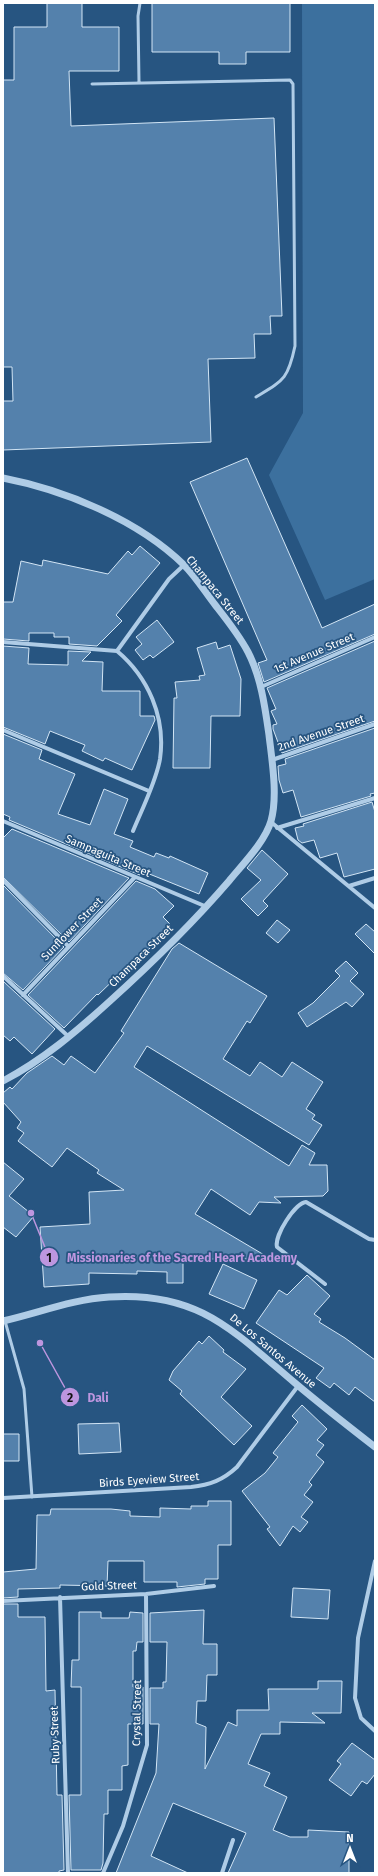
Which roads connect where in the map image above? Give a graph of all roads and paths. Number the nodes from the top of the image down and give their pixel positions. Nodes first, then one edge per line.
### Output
1 (140, 3) edge
2 (139, 82) junction
3 (92, 84) dead end
4 (256, 397) dead end
5 (3, 478) edge
6 (184, 565) junction
7 (375, 637) edge
8 (3, 642) edge
9 (117, 651) junction
10 (261, 687) junction
11 (375, 724) edge
12 (3, 730) edge
13 (272, 760) junction
14 (149, 791) junction
15 (375, 798) edge
16 (3, 821) edge
17 (271, 822) junction
18 (277, 828) junction
19 (134, 831) dead end
20 (135, 877) junction
21 (375, 878) edge
22 (3, 880) edge
23 (349, 886) junction
24 (207, 907) junction
25 (375, 908) edge
26 (68, 946) junction
27 (3, 976) edge
28 (23, 995) junction
29 (69, 1036) junction
30 (3, 1081) edge
31 (375, 1240) edge
32 (325, 1284) dead end
33 (4, 1321) edge
34 (298, 1386) junction
35 (375, 1447) edge
36 (32, 1497) junction
37 (3, 1498) edge
38 (375, 1561) edge
39 (214, 1586) dead end
40 (146, 1594) junction
41 (60, 1597) junction
42 (3, 1601) edge
43 (375, 1732) edge
44 (233, 1840) dead end
45 (68, 1873) edge
46 (103, 1873) edge
47 (222, 1873) edge

1 - 2 lane
2 - 3 lane
2 - 4 lane
5 - 6 street, Champaca Street
6 - 9 street
6 - 10 street, Champaca Street
7 - 10 street, 1st Avenue Street
8 - 9 street
9 - 14 street
10 - 13 street, Champaca Street
11 - 13 street, 2nd Avenue Street
12 - 14 street
13 - 17 street, Champaca Street
14 - 19 street
15 - 18 street
16 - 20 street, Sampaguita Street
17 - 18 street
17 - 24 street, Champaca Street
18 - 23 street
20 - 24 street, Sampaguita Street
20 - 26 street, Sunflower Street
21 - 23 street
22 - 26 street
23 - 25 street
24 - 29 street, Champaca Street
26 - 28 street, Sunflower Street
27 - 28 street
28 - 29 street
29 - 30 street, Champaca Street
31 - 32 street
33 - 34 street, De Los Santos Avenue
33 - 36 lane
34 - 35 street, De Los Santos Avenue
34 - 36 street, Birds Eyeview Street
36 - 37 street, Birds Eyeview Street
38 - 43 street
39 - 40 street, Gold Street
40 - 41 street, Gold Street
40 - 46 street, Crystal Street
41 - 42 street, Gold Street
41 - 45 street, Ruby Street
44 - 47 street

